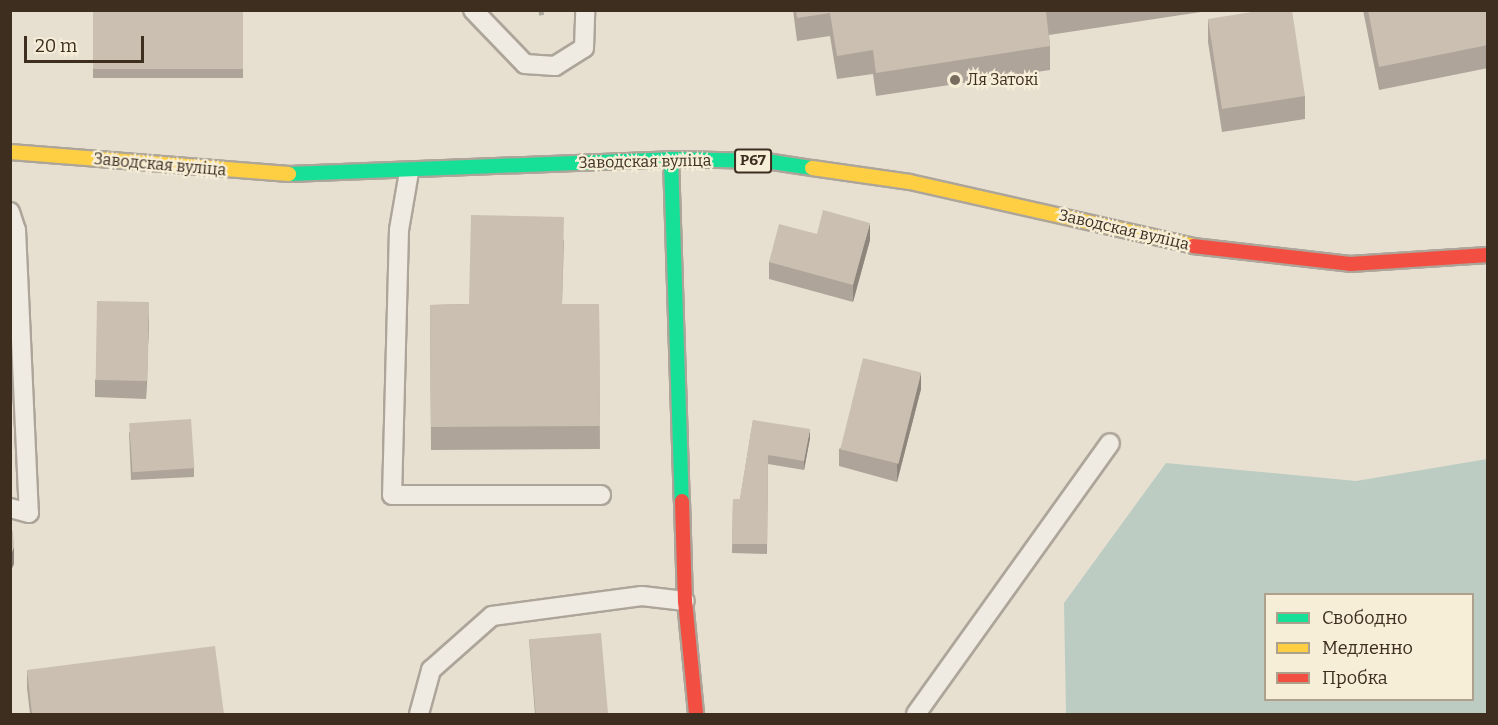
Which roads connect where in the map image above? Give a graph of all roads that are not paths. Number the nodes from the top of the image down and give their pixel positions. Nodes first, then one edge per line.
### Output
1 (473, 10) edge
2 (585, 10) edge
3 (10, 152) edge
4 (671, 159) junction
5 (409, 172) junction
6 (10, 212) edge
7 (1488, 255) edge
8 (1110, 443) dead end
9 (601, 495) dead end
10 (10, 508) edge
11 (685, 601) junction
12 (419, 714) edge
13 (696, 714) edge
14 (916, 714) edge

1 - 2 lane
3 - 5 main road, Заводская вуліца / Р67
4 - 5 main road, Заводская вуліца / Р67
4 - 7 main road, Заводская вуліца / Р67
4 - 11 main road
5 - 9 lane
6 - 10 lane
8 - 14 lane
11 - 12 lane
11 - 13 main road

